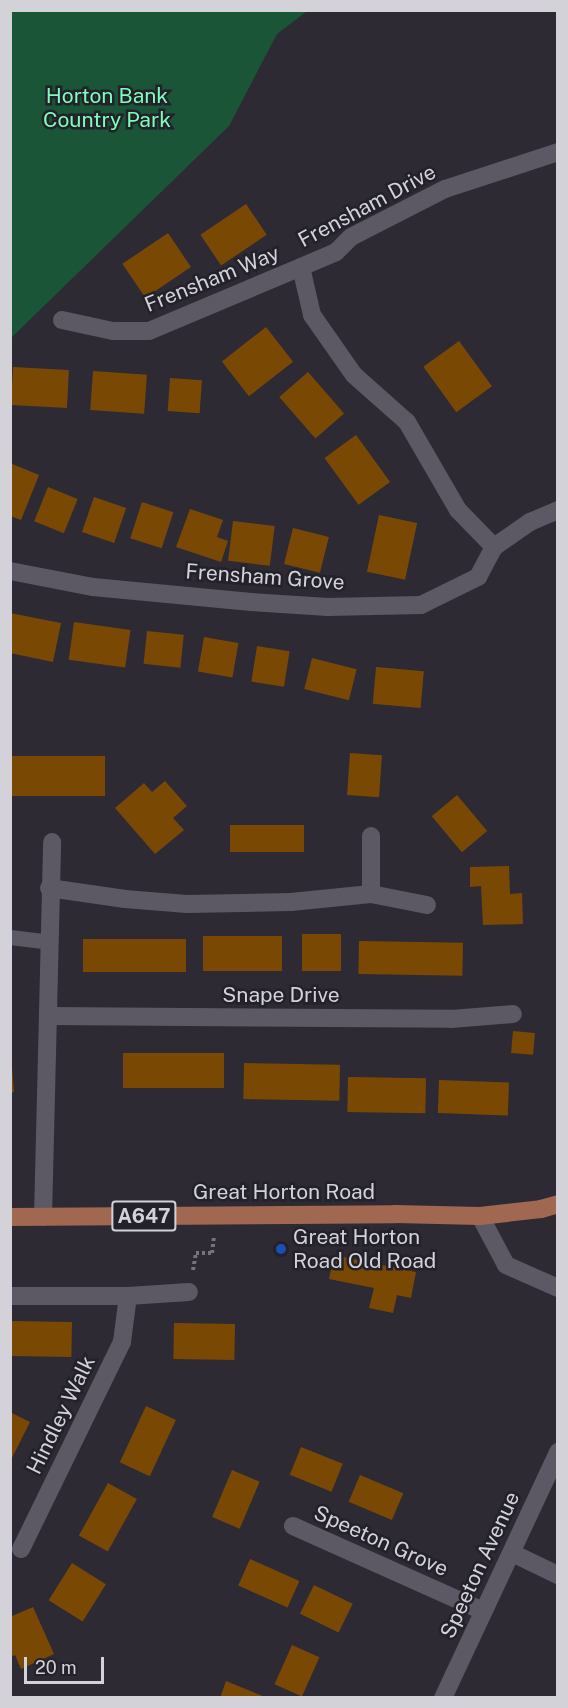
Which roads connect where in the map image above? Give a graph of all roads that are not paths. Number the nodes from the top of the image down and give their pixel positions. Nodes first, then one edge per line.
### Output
1 (558, 152) edge
2 (301, 267) junction
3 (62, 320) dead end
4 (558, 510) edge
5 (494, 547) junction
6 (10, 571) edge
7 (371, 836) dead end
8 (51, 842) dead end
9 (49, 888) junction
10 (371, 894) junction
11 (427, 905) dead end
12 (10, 937) edge
13 (49, 942) junction
14 (513, 1014) dead end
15 (49, 1016) junction
16 (558, 1204) edge
17 (480, 1216) junction
18 (10, 1217) edge
19 (43, 1217) junction
20 (558, 1288) edge
21 (189, 1292) road end
22 (10, 1296) edge
23 (128, 1296) junction
24 (558, 1452) edge
25 (293, 1526) dead end
26 (21, 1549) dead end
27 (512, 1553) junction
28 (558, 1575) edge
29 (483, 1611) junction
30 (443, 1698) edge

1 - 2 street, Frensham Drive
2 - 3 street, Frensham Way
2 - 5 street, Frensham Way
4 - 5 street, Frensham Grove
5 - 6 street, Frensham Grove
7 - 10 street
8 - 9 street
9 - 10 street
9 - 13 street
10 - 11 street
12 - 13 lane
13 - 15 street
14 - 15 street, Snape Drive
15 - 19 street
16 - 17 main road, Great Horton Road / A647
17 - 19 main road, Great Horton Road / A647
17 - 20 street
18 - 19 main road, Great Horton Road / A647
21 - 23 street
22 - 23 street
23 - 26 street, Hindley Walk
24 - 27 street, Speeton Avenue
25 - 29 street, Speeton Grove
27 - 28 street
27 - 29 street, Speeton Avenue
29 - 30 street, Speeton Avenue

